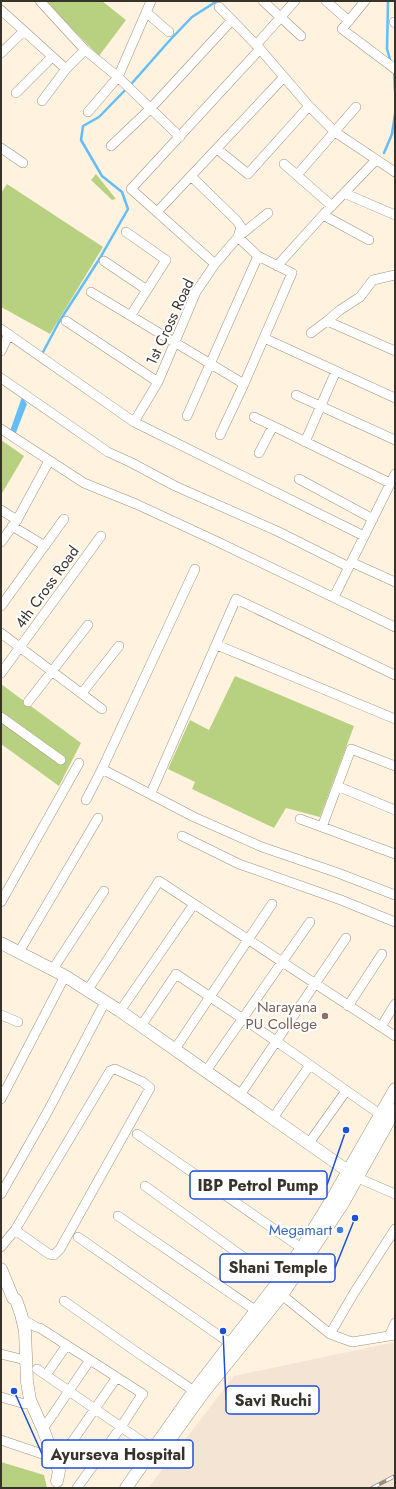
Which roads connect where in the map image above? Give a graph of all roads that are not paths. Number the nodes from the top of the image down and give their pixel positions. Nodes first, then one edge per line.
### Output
1 (40, 1) edge
2 (151, 1) edge
3 (263, 1) edge
4 (295, 1) edge
5 (326, 1) edge
6 (365, 1) edge
7 (219, 7) dead end
8 (1, 10) edge
9 (146, 12) junction
10 (280, 17) junction
11 (232, 20) junction
12 (349, 21) junction
13 (24, 31) junction
14 (169, 32) dead end
15 (301, 36) dead end
16 (258, 47) junction
17 (85, 50) junction
18 (1, 53) edge
19 (52, 57) junction
20 (392, 67) edge
21 (66, 69) junction
22 (118, 76) junction
23 (284, 77) junction
24 (16, 93) dead end
25 (42, 101) dead end
26 (309, 106) junction
27 (356, 107) dead end
28 (150, 109) junction
29 (88, 112) dead end
30 (335, 132) junction
31 (180, 137) junction
32 (111, 146) dead end
33 (1, 148) edge
34 (217, 149) junction
35 (376, 160) junction
36 (23, 164) dead end
37 (284, 164) dead end
38 (395, 172) edge
39 (297, 175) junction
40 (191, 176) junction
41 (344, 193) junction
42 (332, 206) junction
43 (157, 212) junction
44 (268, 213) dead end
45 (323, 215) junction
46 (395, 215) edge
47 (126, 232) dead end
48 (238, 238) junction
49 (369, 240) dead end
50 (258, 256) junction
51 (104, 261) dead end
52 (215, 264) junction
53 (277, 266) junction
54 (395, 276) edge
55 (147, 290) junction
56 (92, 292) dead end
57 (131, 315) junction
58 (327, 321) junction
59 (66, 322) dead end
60 (5, 331) edge
61 (311, 333) dead end
62 (264, 338) junction
63 (175, 343) junction
64 (1, 351) edge
65 (395, 351) edge
66 (209, 364) junction
67 (336, 371) junction
68 (1, 378) edge
69 (158, 382) junction
70 (244, 384) junction
71 (296, 395) dead end
72 (395, 398) edge
73 (321, 406) junction
74 (187, 416) dead end
75 (254, 417) dead end
76 (134, 422) junction
77 (273, 426) junction
78 (1, 429) edge
79 (220, 435) dead end
80 (395, 440) edge
81 (305, 442) junction
82 (259, 453) dead end
83 (49, 461) junction
84 (395, 474) edge
85 (299, 479) dead end
86 (390, 483) junction
87 (1, 510) edge
88 (64, 519) dead end
89 (373, 519) junction
90 (14, 523) junction
91 (102, 536) dead end
92 (364, 536) junction
93 (1, 542) edge
94 (45, 546) junction
95 (350, 565) junction
96 (195, 569) dead end
97 (394, 578) edge
98 (334, 597) junction
99 (1, 606) edge
100 (88, 625) dead end
101 (395, 627) edge
102 (1, 632) edge
103 (217, 645) junction
104 (119, 646) dead end
105 (20, 647) junction
106 (52, 670) junction
107 (1, 673) edge
108 (395, 675) edge
109 (82, 693) junction
110 (28, 702) dead end
111 (102, 709) dead end
112 (1, 717) edge
113 (395, 719) edge
114 (60, 760) dead end
115 (79, 763) dead end
116 (395, 766) edge
117 (102, 769) junction
118 (337, 786) junction
119 (150, 793) junction
120 (86, 800) dead end
121 (395, 810) edge
122 (98, 818) dead end
123 (300, 819) dead end
124 (322, 827) junction
125 (182, 836) dead end
126 (395, 854) edge
127 (104, 891) dead end
128 (395, 895) edge
129 (1, 902) edge
130 (194, 904) junction
131 (272, 904) dead end
132 (310, 922) dead end
133 (395, 922) edge
134 (346, 938) dead end
135 (248, 940) junction
136 (1, 943) edge
137 (19, 952) junction
138 (382, 954) dead end
139 (282, 962) junction
140 (53, 969) junction
141 (65, 976) junction
142 (315, 984) junction
143 (88, 991) junction
144 (210, 997) junction
145 (105, 1002) junction
146 (395, 1004) edge
147 (348, 1006) junction
148 (120, 1011) junction
149 (1, 1015) edge
150 (242, 1019) junction
151 (18, 1022) dead end
152 (141, 1026) junction
153 (381, 1027) junction
154 (395, 1036) edge
155 (276, 1041) junction
156 (175, 1050) junction
157 (310, 1065) junction
158 (206, 1071) junction
159 (395, 1089) edge
160 (346, 1091) junction
161 (240, 1095) junction
162 (1, 1099) edge
163 (391, 1115) edge
164 (273, 1118) junction
165 (137, 1134) dead end
166 (309, 1143) junction
167 (353, 1174) junction
168 (145, 1186) dead end
169 (1, 1194) edge
170 (395, 1194) edge
171 (118, 1216) dead end
172 (15, 1230) junction
173 (393, 1235) edge
174 (78, 1237) dead end
175 (1, 1247) edge
176 (306, 1251) junction
177 (1, 1269) edge
178 (278, 1288) junction
179 (13, 1298) junction
180 (64, 1301) dead end
181 (254, 1310) junction
182 (22, 1319) junction
183 (395, 1323) edge
184 (330, 1334) junction
185 (392, 1336) edge
186 (67, 1345) junction
187 (234, 1346) junction
188 (1, 1354) edge
189 (21, 1359) junction
190 (90, 1360) junction
191 (37, 1370) dead end
192 (46, 1375) junction
193 (117, 1377) junction
194 (69, 1391) junction
195 (194, 1391) junction
196 (1, 1397) edge
197 (25, 1404) junction
198 (94, 1409) junction
199 (121, 1427) junction
200 (43, 1429) junction
201 (1, 1440) edge
202 (153, 1449) junction
203 (45, 1455) junction
204 (56, 1465) junction
205 (59, 1486) edge
206 (77, 1488) edge
207 (126, 1488) edge
208 (135, 1488) edge

1 - 17 street
2 - 9 street
3 - 10 street
4 - 10 street
5 - 12 street
6 - 12 street
7 - 11 street
8 - 13 street
9 - 14 street
9 - 22 street
10 - 15 street
10 - 16 street
11 - 16 street
11 - 28 street
12 - 20 street
13 - 18 street
13 - 19 street
16 - 23 street
16 - 31 street
17 - 21 street
17 - 22 street
19 - 21 street
19 - 24 street
21 - 25 street
22 - 28 street
22 - 29 street
23 - 26 street
23 - 34 street
26 - 30 street
26 - 34 street
27 - 30 street
28 - 31 street
28 - 32 street
30 - 35 street
30 - 39 street
31 - 43 street
33 - 36 street
34 - 40 street
35 - 38 street
35 - 41 street
37 - 39 street
39 - 42 street
40 - 43 street
40 - 48 street
41 - 42 street
41 - 46 street
42 - 45 street
43 - 52 street
44 - 48 street, 1st Cross Road
45 - 49 street
45 - 53 street
47 - 55 street
48 - 50 street
48 - 52 street, 1st Cross Road
50 - 53 street
50 - 66 street
51 - 55 street
52 - 63 street, 1st Cross Road
53 - 62 street
54 - 58 street
55 - 57 street
56 - 57 street
57 - 63 street
58 - 61 street
58 - 65 street
59 - 69 street
60 - 64 street
60 - 76 street
62 - 67 street
62 - 70 street
63 - 66 street
63 - 69 street, 1st Cross Road
66 - 70 street
66 - 74 street
67 - 72 street
67 - 73 street
68 - 95 street
69 - 76 street, 1st Cross Road
70 - 79 street
71 - 73 street
73 - 80 street
73 - 81 street
75 - 77 street
76 - 92 street
77 - 81 street
77 - 82 street
78 - 83 street
81 - 86 street
83 - 90 street
83 - 98 street
84 - 86 street
85 - 89 street
86 - 89 street
87 - 90 street
88 - 94 street
89 - 92 street
90 - 93 street
90 - 94 street
91 - 105 street, 4th Cross Road
92 - 95 street
94 - 99 street
95 - 97 street
95 - 98 street
96 - 117 street
98 - 101 street
100 - 106 street
102 - 105 street
103 - 108 street
103 - 113 street
103 - 119 street
104 - 109 street
105 - 106 street
105 - 107 street, 4th Cross Road
106 - 109 street
106 - 110 street
109 - 111 street
112 - 114 street
115 - 129 street
116 - 118 street
117 - 119 street
117 - 120 street
118 - 121 street
118 - 124 street
119 - 128 street
122 - 137 street
123 - 124 street
124 - 126 street
125 - 133 street
127 - 140 street
130 - 135 street
130 - 143 street
130 - 148 street
131 - 135 street
132 - 139 street
134 - 142 street
135 - 139 street
135 - 144 street
136 - 137 main road
137 - 140 main road
138 - 147 street
139 - 142 street
139 - 150 street
140 - 141 main road
141 - 143 main road
141 - 162 street
142 - 147 street
142 - 155 street
143 - 145 main road
144 - 150 street
144 - 152 street
144 - 156 street
145 - 148 main road
145 - 169 street
146 - 153 street
147 - 153 street
148 - 152 main road
149 - 151 street
150 - 155 street
150 - 158 street
152 - 156 main road
153 - 154 street
155 - 157 street
155 - 161 street
156 - 158 main road
157 - 160 street
157 - 164 street
158 - 161 main road
159 - 163 main road
160 - 163 street
160 - 166 street
161 - 164 main road
163 - 167 main road
164 - 166 main road
165 - 176 street
166 - 167 main road
167 - 170 street
167 - 176 main road
168 - 178 street
171 - 181 street
172 - 172 street
172 - 175 street
173 - 184 street
174 - 187 street
176 - 178 main road
177 - 179 main road
178 - 181 main road
178 - 184 street
178 - 187 main road
179 - 182 main road
179 - 189 main road
180 - 195 street
181 - 187 main road
182 - 186 street
182 - 200 main road
183 - 185 street
184 - 185 street
186 - 190 street
186 - 192 street
187 - 195 main road
187 - 208 main road
188 - 189 street
189 - 197 main road
190 - 193 street
190 - 194 street
191 - 192 street
192 - 194 street
193 - 198 street
193 - 199 street
194 - 198 street
194 - 200 street
195 - 202 main road
196 - 197 street
197 - 203 main road
198 - 199 street
198 - 204 street
199 - 202 street
199 - 206 street
200 - 204 main road
201 - 203 street
202 - 207 main road
203 - 205 main road
204 - 205 main road

